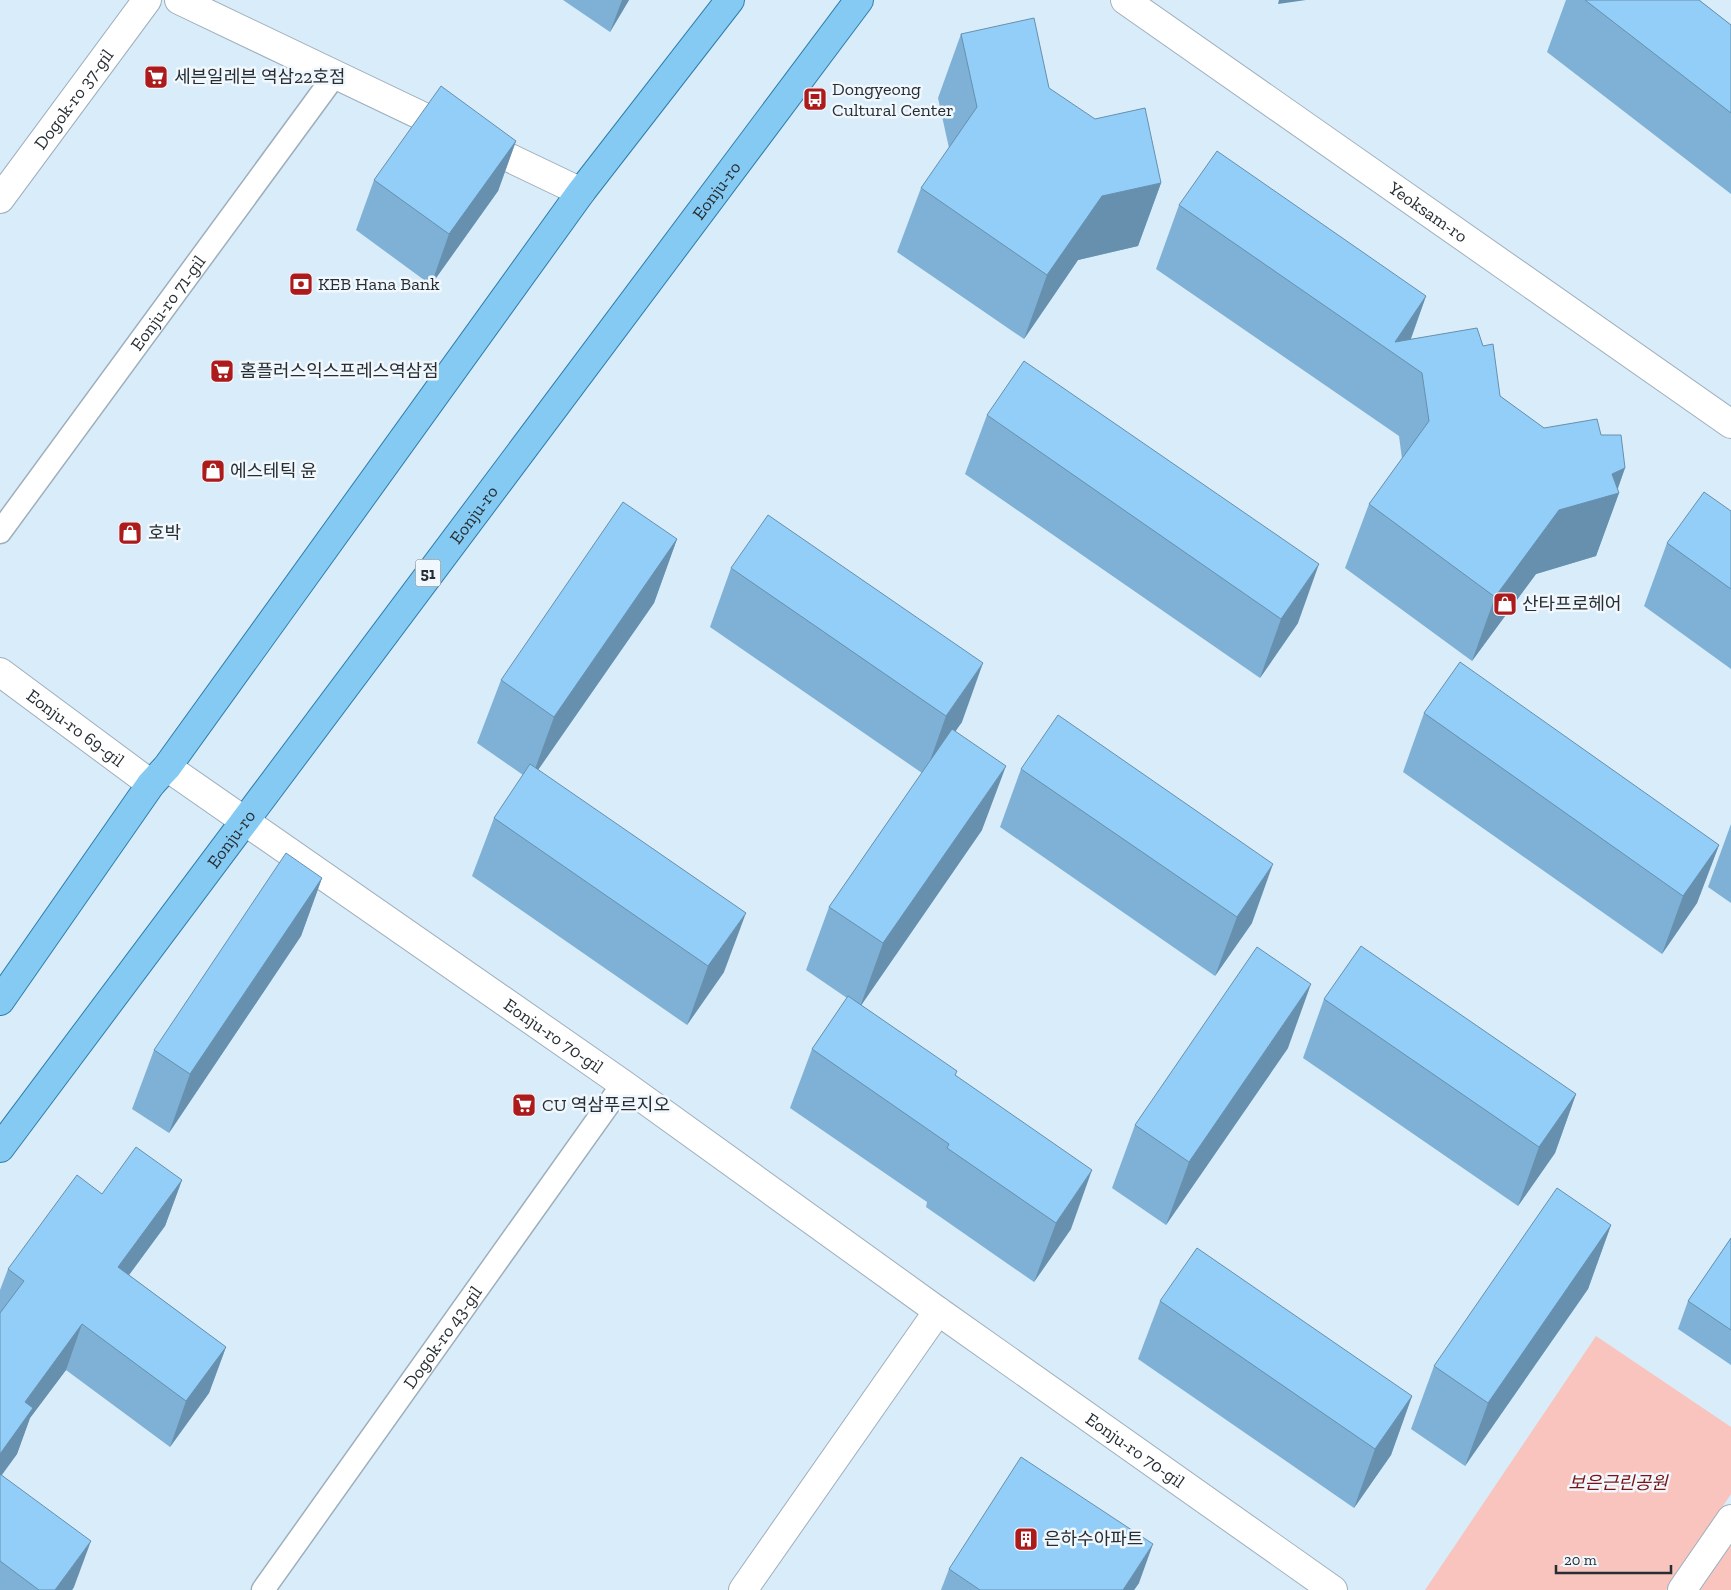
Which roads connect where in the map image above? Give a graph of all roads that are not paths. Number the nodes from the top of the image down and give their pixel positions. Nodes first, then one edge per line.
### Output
1 (146, 0) edge
2 (179, 0) edge
3 (730, 0) edge
4 (859, 0) edge
5 (1126, 0) edge
6 (335, 75) junction
7 (582, 192) junction
8 (0, 199) edge
9 (1731, 424) edge
10 (0, 532) edge
11 (0, 672) edge
12 (159, 775) junction
13 (243, 821) junction
14 (0, 1001) edge
15 (623, 1084) junction
16 (0, 1148) edge
17 (938, 1311) junction
18 (1731, 1519) edge
19 (263, 1590) edge
20 (743, 1590) edge
21 (1333, 1590) edge
22 (1682, 1590) edge

1 - 8 street, Dogok-ro 37-gil
2 - 6 street
3 - 7 main road
4 - 13 main road, Eonju-ro / 51
5 - 9 street, Yeoksam-ro
6 - 7 street
6 - 10 lane, Eonju-ro 71-gil
7 - 12 main road
11 - 12 street, Eonju-ro 69-gil
12 - 13 street, Eonju-ro 70-gil
12 - 14 main road
13 - 15 street, Eonju-ro 70-gil
13 - 16 main road, Eonju-ro / 51
15 - 17 street, Eonju-ro 70-gil
15 - 19 lane, Dogok-ro 43-gil
17 - 20 street
17 - 21 street, Eonju-ro 70-gil
18 - 22 street

